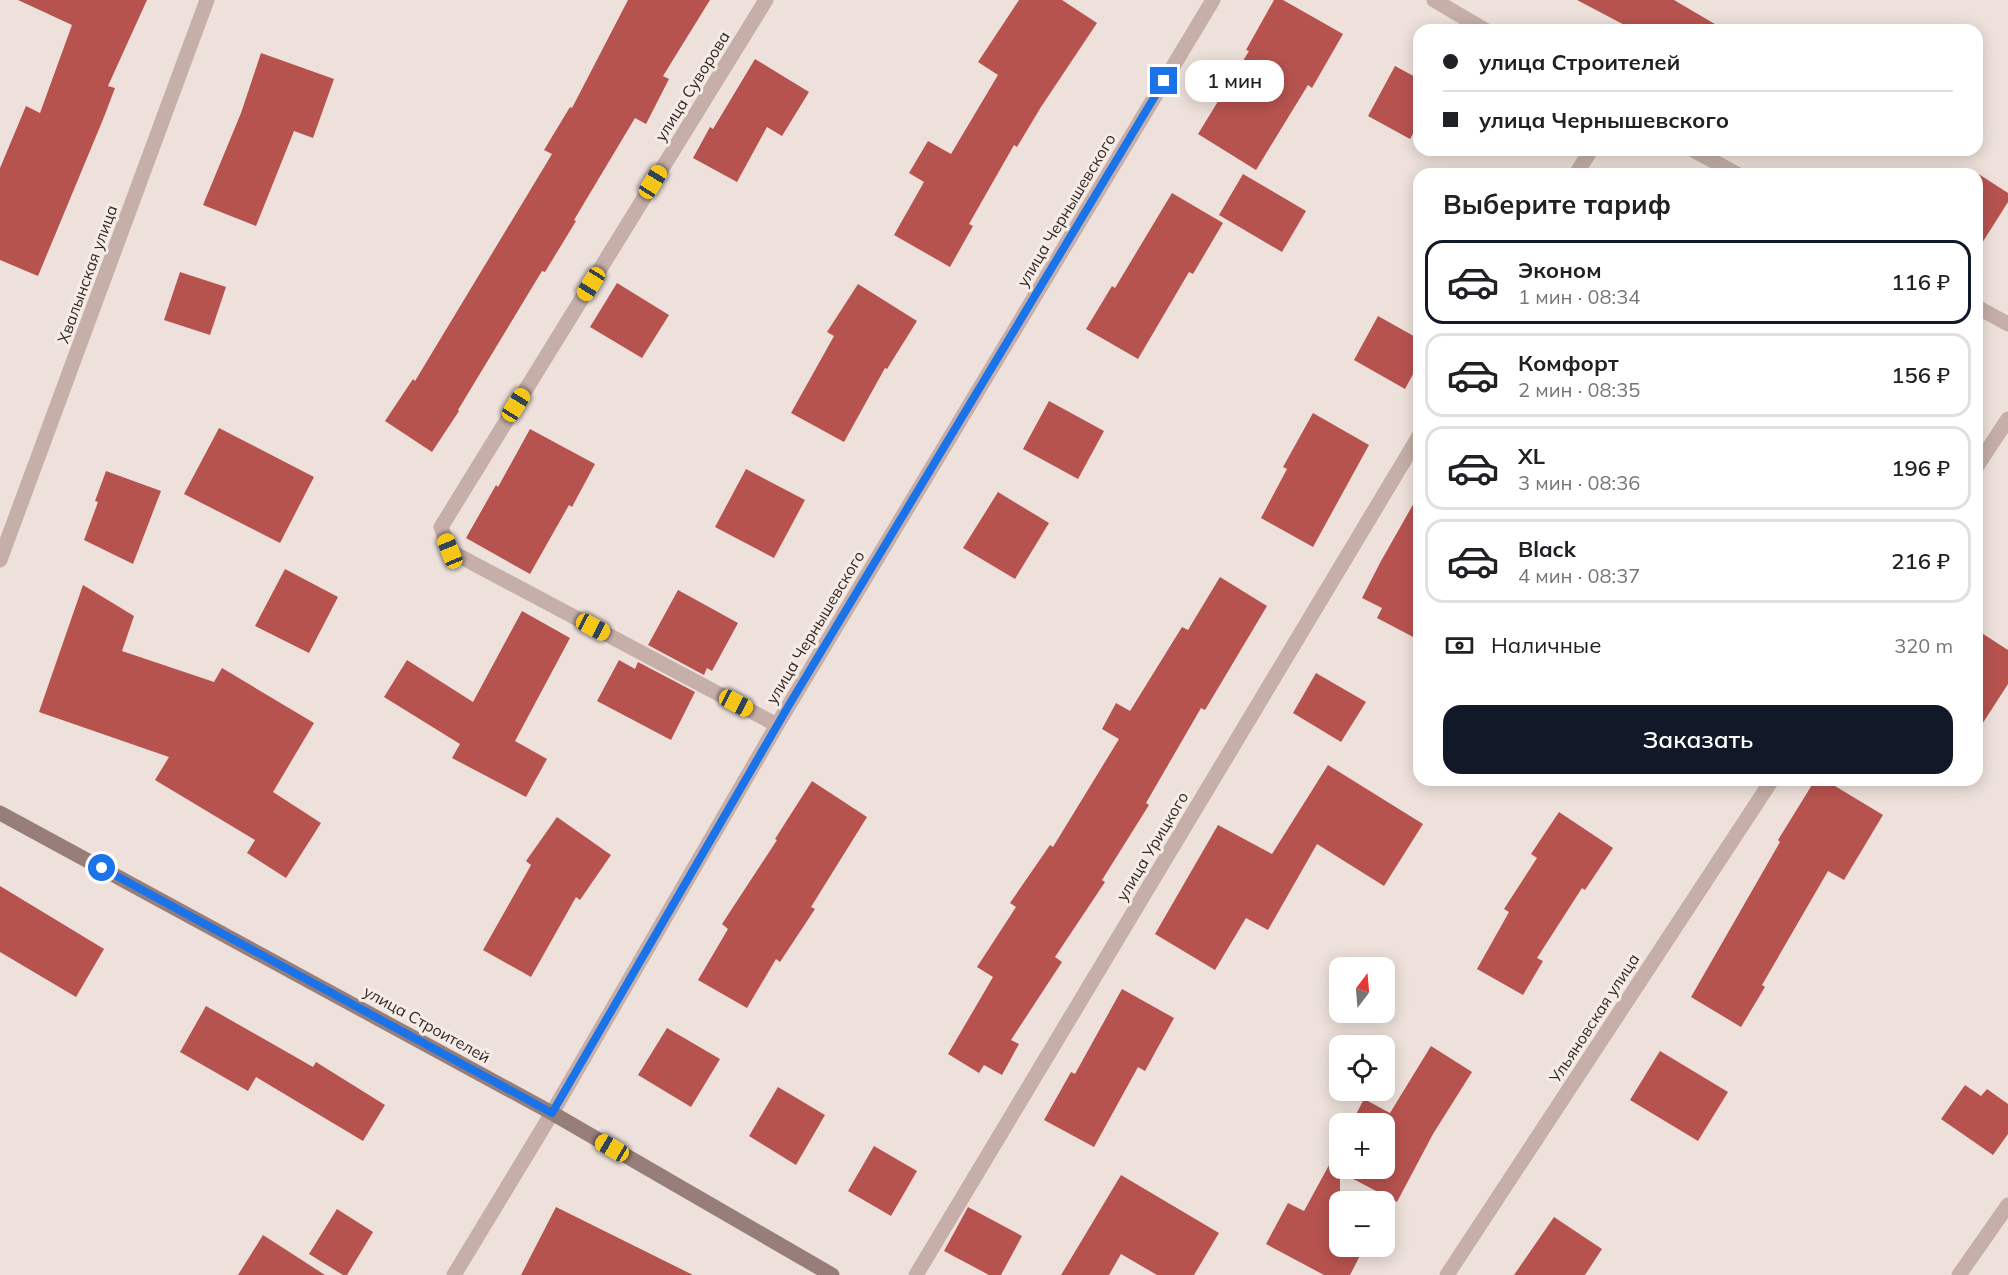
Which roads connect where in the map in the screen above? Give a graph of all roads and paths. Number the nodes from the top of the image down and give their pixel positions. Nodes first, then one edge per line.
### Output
1 (207, 0) edge
2 (765, 0) edge
3 (1213, 0) edge
4 (1434, 0) edge
5 (1475, 24) edge
6 (1704, 156) edge
7 (1726, 168) edge
8 (1983, 310) edge
9 (2008, 324) edge
10 (2008, 419) edge
11 (1413, 446) edge
12 (1983, 457) edge
13 (0, 560) edge
14 (777, 725) junction
15 (1768, 786) edge
16 (0, 813) edge
17 (552, 1113) junction
18 (2008, 1205) edge
19 (454, 1275) edge
20 (832, 1275) edge
21 (916, 1275) edge
22 (1447, 1275) edge
23 (1959, 1275) edge

1 - 13 street, Хвалынская улица
2 - 14 street, улица Суворова
3 - 14 street, улица Чернышевского
4 - 5 street
6 - 7 street
8 - 9 street
10 - 12 street
11 - 21 street, улица Урицкого
14 - 17 street, улица Чернышевского
15 - 22 street, Ульяновская улица
16 - 17 street, улица Строителей
17 - 19 street, улица Чернышевского
17 - 20 street, улица Строителей
18 - 23 street

